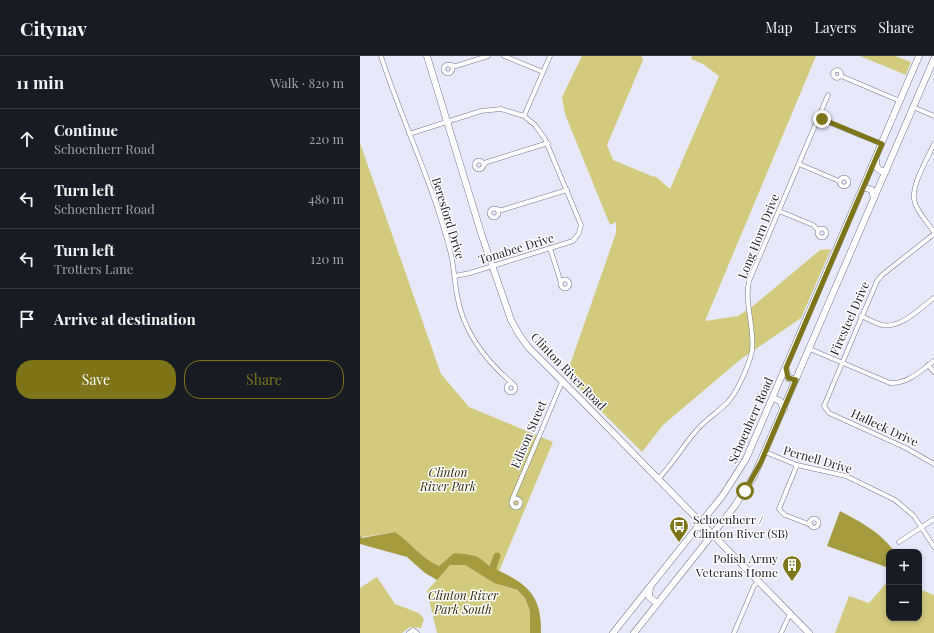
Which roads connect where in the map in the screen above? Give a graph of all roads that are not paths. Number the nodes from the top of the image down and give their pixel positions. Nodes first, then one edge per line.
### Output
1 (382, 56) edge
2 (427, 56) edge
3 (488, 56) edge
4 (504, 56) edge
5 (550, 56) edge
6 (919, 56) edge
7 (934, 59) edge
8 (450, 65) junction
9 (456, 66) junction
10 (452, 70) junction
11 (543, 72) junction
12 (841, 76) dead end
13 (828, 95) dead end
14 (900, 100) junction
15 (913, 107) junction
16 (524, 116) junction
17 (934, 116) edge
18 (818, 118) junction
19 (447, 122) junction
20 (409, 134) junction
21 (548, 143) junction
22 (882, 144) junction
23 (934, 144) edge
24 (876, 159) junction
25 (481, 161) junction
26 (487, 162) junction
27 (799, 164) junction
28 (483, 166) junction
29 (886, 171) junction
30 (839, 181) dead end
31 (863, 187) junction
32 (567, 190) junction
33 (874, 198) junction
34 (496, 209) junction
35 (502, 210) junction
36 (779, 211) junction
37 (498, 214) junction
38 (818, 230) dead end
39 (934, 233) edge
40 (550, 248) junction
41 (494, 266) junction
42 (455, 276) junction
43 (560, 277) junction
44 (565, 279) junction
45 (561, 283) junction
46 (934, 298) edge
47 (861, 316) junction
48 (810, 349) junction
49 (934, 361) edge
50 (841, 362) junction
51 (928, 365) junction
52 (786, 368) junction
53 (934, 372) edge
54 (506, 378) junction
55 (796, 380) junction
56 (562, 382) junction
57 (512, 383) junction
58 (507, 386) junction
59 (773, 398) junction
60 (784, 409) junction
61 (826, 410) joint
62 (765, 452) junction
63 (934, 464) edge
64 (797, 465) junction
65 (658, 479) junction
66 (515, 494) junction
67 (518, 499) junction
68 (512, 500) junction
69 (934, 519) edge
70 (701, 523) junction
71 (810, 523) dead end
72 (921, 527) junction
73 (713, 535) junction
74 (899, 542) dead end
75 (934, 547) edge
76 (758, 582) junction
77 (651, 586) junction
78 (657, 603) junction
79 (790, 614) junction
80 (409, 633) edge
81 (417, 633) edge
82 (613, 633) edge
83 (634, 633) edge
84 (734, 633) edge
85 (781, 633) edge
86 (808, 633) edge

1 - 20 street, Beresford Drive
2 - 19 main road, Clinton River Road
3 - 9 street
4 - 11 street
5 - 11 street
6 - 14 main road, Schoenherr Road
7 - 15 main road
8 - 9 street
8 - 10 street
8 - 10 street
9 - 10 street
11 - 16 street
12 - 14 street
13 - 18 street, Long Horn Drive
14 - 22 main road, Schoenherr Road
15 - 17 street
15 - 29 main road
16 - 19 street
16 - 21 street
18 - 22 street
18 - 27 street, Long Horn Drive
19 - 20 street
19 - 41 main road, Clinton River Road
20 - 42 street, Beresford Drive
21 - 26 street
21 - 32 street
22 - 24 main road, Schoenherr Road
23 - 39 street
24 - 29 main road
24 - 31 main road, Schoenherr Road
25 - 26 street
25 - 28 street
25 - 28 street
26 - 28 street
27 - 30 street
27 - 36 street, Long Horn Drive
29 - 33 main road
31 - 33 main road
31 - 52 main road, Schoenherr Road
32 - 35 street
32 - 40 street, Tonabee Drive
33 - 48 main road
34 - 35 street
34 - 37 street
34 - 37 street
35 - 37 street
36 - 38 street
36 - 65 street, Long Horn Drive
39 - 47 street, Firesteel Drive
40 - 41 street, Tonabee Drive
40 - 43 street
41 - 42 street, Tonabee Drive
41 - 56 main road, Clinton River Road
42 - 54 street, Beresford Drive
43 - 44 street
43 - 45 street
44 - 45 street
44 - 45 street
46 - 47 street
47 - 50 street, Firesteel Drive
48 - 50 street
48 - 55 main road
49 - 51 street
50 - 51 street
50 - 61 street, Firesteel Drive
51 - 53 street
52 - 55 main road
52 - 59 main road, Schoenherr Road
54 - 57 street, Beresford Drive
54 - 58 street
55 - 60 main road
56 - 65 main road, Clinton River Road
56 - 66 street, Edison Street
57 - 58 street
57 - 58 street
59 - 60 main road
59 - 70 main road, Schoenherr Road
60 - 62 main road
61 - 63 street, Halleck Drive
62 - 64 street, Pernell Drive
62 - 73 main road
64 - 71 street
64 - 72 street, Pernell Drive
65 - 70 main road, Clinton River Road
66 - 67 street
66 - 68 street, Edison Street
67 - 68 street
67 - 68 street
69 - 72 street
70 - 73 main road, Clinton River Road
70 - 77 main road, Schoenherr Road
72 - 74 street
72 - 75 street, Pernell Drive
73 - 76 main road, Clinton River Road
73 - 78 main road
76 - 79 main road, Clinton River Road
76 - 84 street
77 - 78 main road
77 - 82 main road, Schoenherr Road
78 - 83 main road
79 - 85 street
79 - 86 main road, Clinton River Road
80 - 81 street

